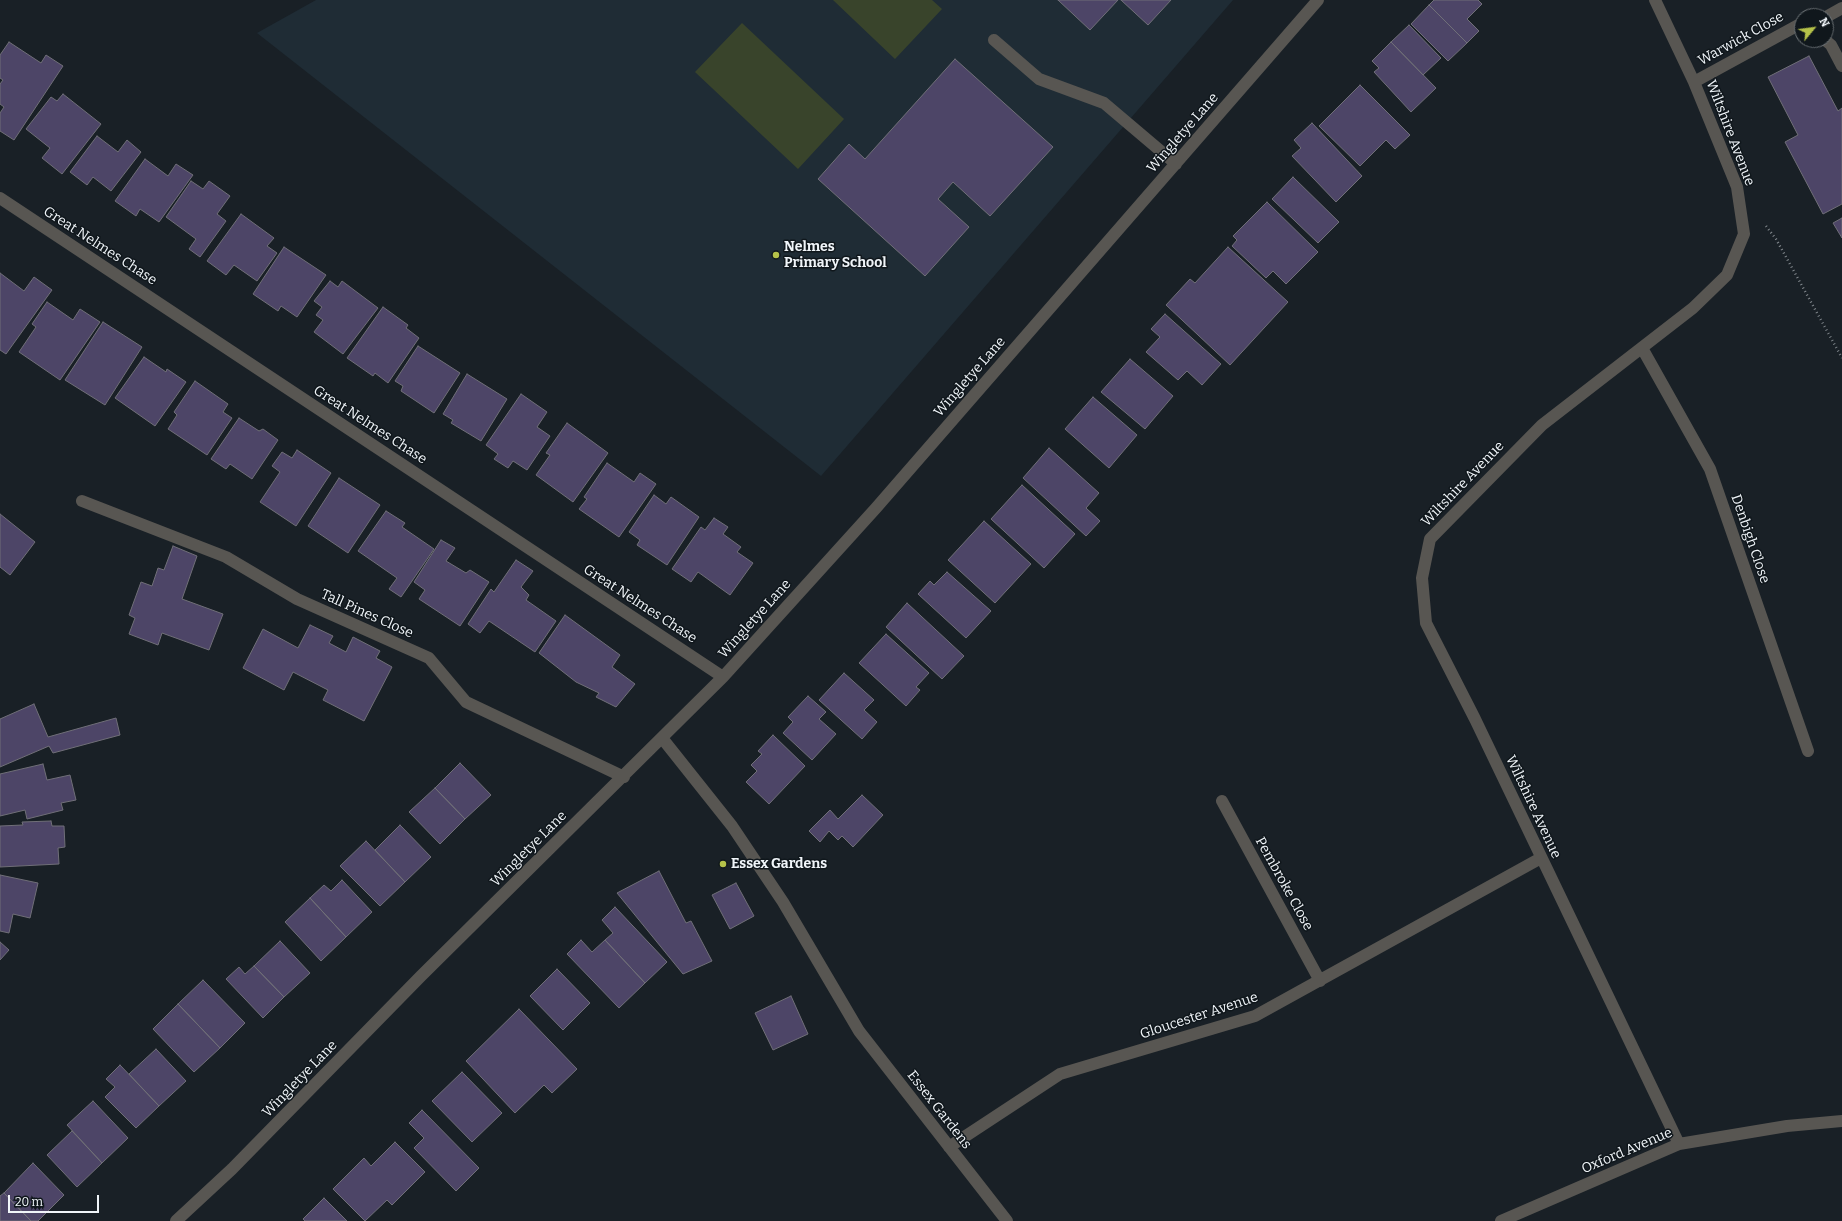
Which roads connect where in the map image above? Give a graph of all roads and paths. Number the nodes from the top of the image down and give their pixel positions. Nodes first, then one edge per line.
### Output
1 (1318, 0) edge
2 (1655, 0) edge
3 (1794, 27) edge
4 (994, 40) dead end
5 (1833, 48) edge
6 (1842, 66) edge
7 (1694, 82) junction
8 (1176, 164) junction
9 (0, 198) edge
10 (1763, 222) dead end
11 (1642, 348) junction
12 (1842, 358) edge
13 (82, 501) dead end
14 (724, 677) junction
15 (662, 738) junction
16 (1808, 751) dead end
17 (624, 777) junction
18 (1222, 801) dead end
19 (1541, 858) junction
20 (1320, 980) junction
21 (1842, 1121) edge
22 (1679, 1144) junction
23 (948, 1148) junction
24 (176, 1221) edge
25 (1007, 1221) edge
26 (1501, 1221) edge

1 - 8 street, Wingletye Lane
2 - 7 street, Wiltshire Avenue
3 - 7 street, Warwick Close
4 - 8 street
5 - 6 street
7 - 11 street, Wiltshire Avenue
8 - 14 street, Wingletye Lane
9 - 14 street, Great Nelmes Chase
10 - 12 path
11 - 16 street, Denbigh Close
11 - 19 street, Wiltshire Avenue
13 - 17 street, Tall Pines Close
14 - 15 street, Wingletye Lane
15 - 17 street, Wingletye Lane
15 - 23 street, Essex Gardens
17 - 24 street, Wingletye Lane
18 - 20 street, Pembroke Close
19 - 20 street, Gloucester Avenue
19 - 22 street, Wiltshire Avenue
20 - 23 street, Gloucester Avenue
21 - 22 street, Oxford Avenue
22 - 26 street, Oxford Avenue
23 - 25 street, Essex Gardens

